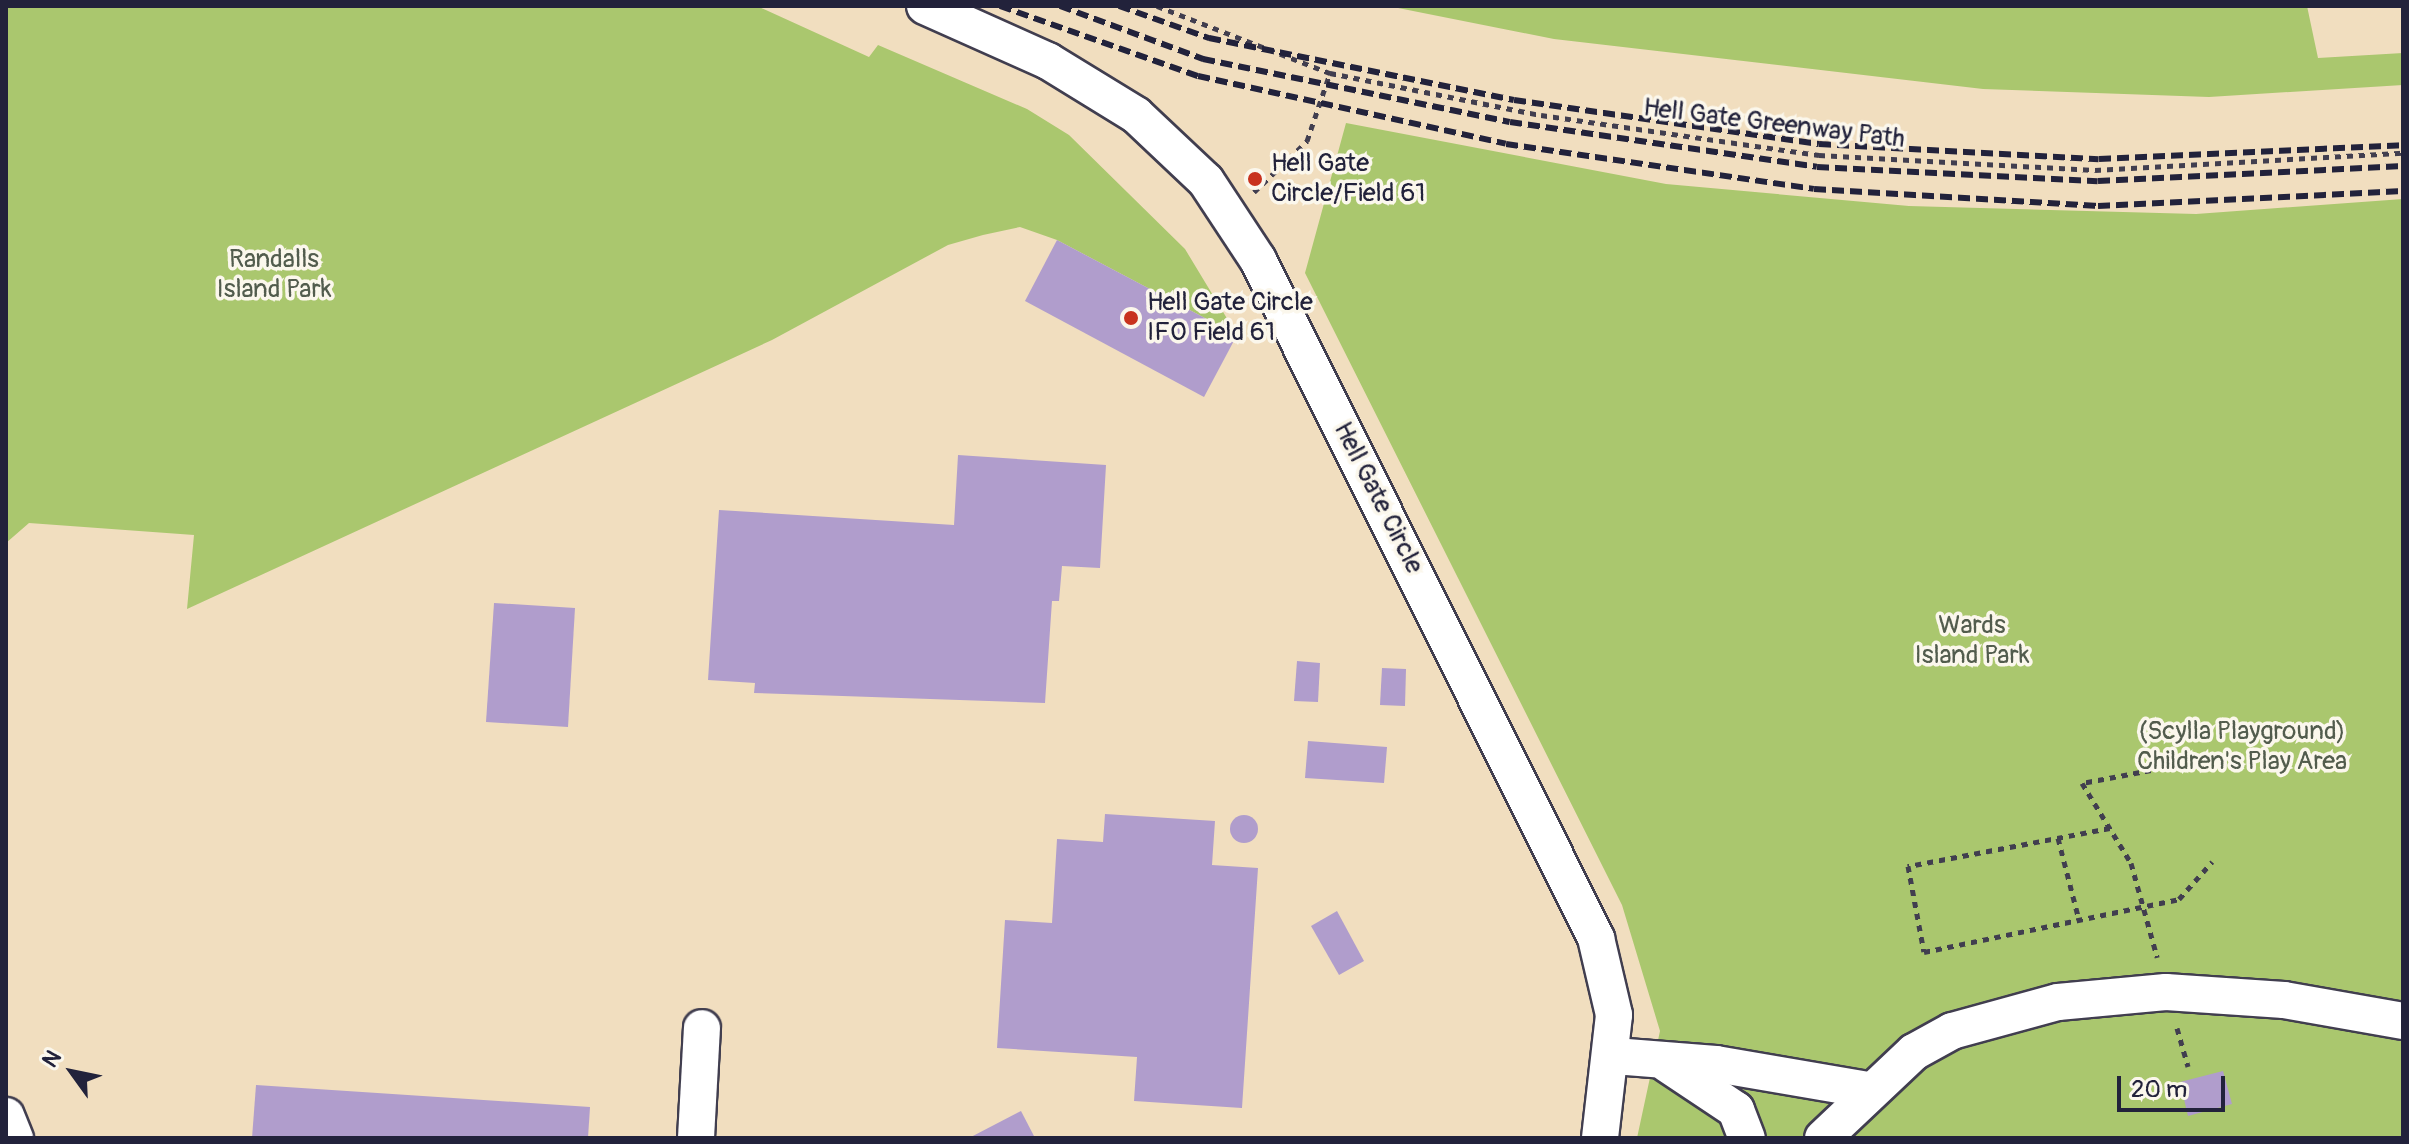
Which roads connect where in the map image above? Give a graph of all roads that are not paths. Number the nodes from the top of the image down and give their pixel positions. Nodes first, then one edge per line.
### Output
1 (925, 6) edge
2 (2403, 1021) edge
3 (702, 1028) dead end
4 (1614, 1056) junction
5 (1665, 1063) junction
6 (1868, 1090) junction
7 (6, 1116) edge
8 (15, 1138) edge
9 (696, 1138) edge
10 (1600, 1138) edge
11 (1747, 1138) edge
12 (1823, 1138) edge

1 - 4 street, Hell Gate Circle
2 - 6 street
3 - 9 street
4 - 5 street
4 - 10 street, Hell Gate Circle
5 - 6 street
5 - 11 street
6 - 12 street
7 - 8 street

